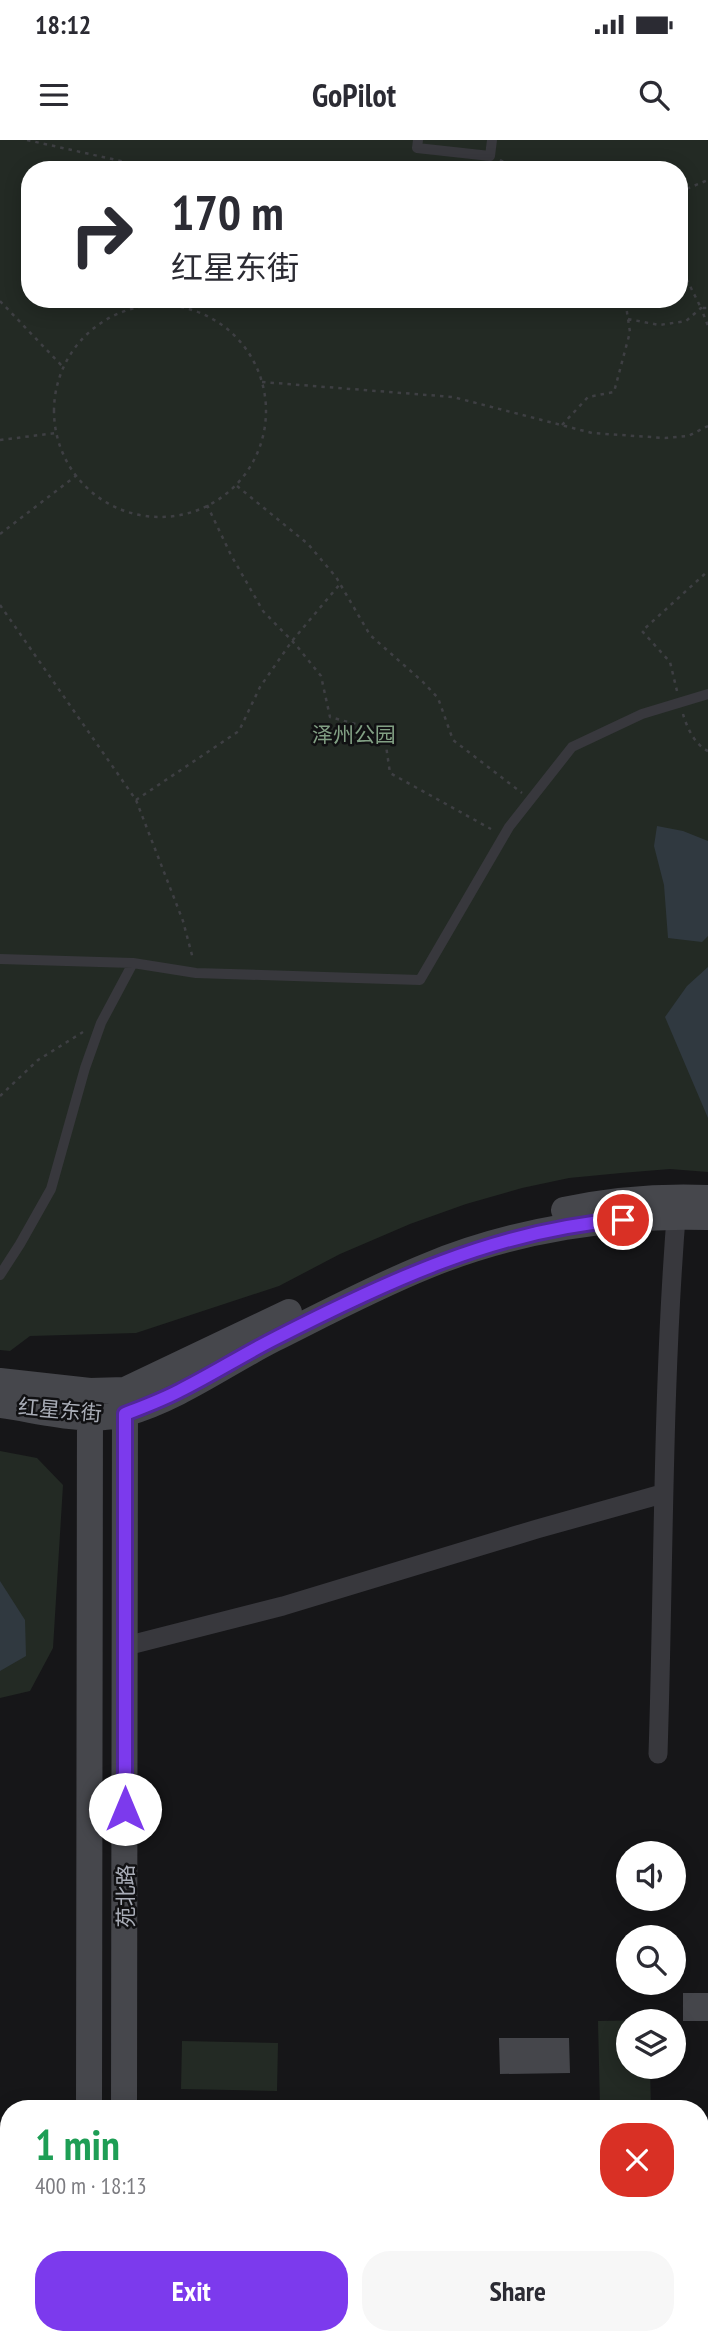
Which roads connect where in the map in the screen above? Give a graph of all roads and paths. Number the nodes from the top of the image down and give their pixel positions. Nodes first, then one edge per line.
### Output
1 (27, 140) edge
2 (418, 140) edge
3 (492, 140) edge
4 (491, 156) junction
5 (121, 161) edge
6 (501, 161) edge
7 (708, 180) edge
8 (688, 188) edge
9 (688, 282) edge
10 (0, 301) edge
11 (136, 308) edge
12 (184, 308) edge
13 (626, 308) edge
14 (701, 308) junction
15 (708, 308) edge
16 (628, 319) junction
17 (708, 326) edge
18 (63, 367) junction
19 (262, 382) junction
20 (562, 425) junction
21 (708, 426) edge
22 (56, 433) junction
23 (0, 440) edge
24 (77, 475) junction
25 (236, 485) junction
26 (207, 506) junction
27 (0, 534) edge
28 (708, 571) edge
29 (340, 583) junction
30 (0, 605) edge
31 (292, 641) junction
32 (708, 694) edge
33 (680, 702) junction
34 (708, 751) edge
35 (136, 800) junction
36 (530, 800) junction
37 (503, 836) junction
38 (0, 959) edge
39 (133, 963) junction
40 (196, 972) junction
41 (101, 1023) junction
42 (0, 1096) edge
43 (708, 1198) edge
44 (676, 1206) junction
45 (708, 1217) edge
46 (0, 1275) edge
47 (0, 1381) edge
48 (125, 1402) junction
49 (90, 1404) junction
50 (0, 1405) edge
51 (662, 1494) junction
52 (126, 1646) junction
53 (658, 1754) dead end
54 (89, 2100) edge
55 (124, 2100) edge

1 - 5 path
2 - 4 lane
3 - 4 lane
4 - 6 path
7 - 8 path
9 - 14 path
10 - 18 path
11 - 18 path
12 - 19 path
13 - 16 path
14 - 15 path
14 - 16 path
14 - 17 path
16 - 20 path
18 - 22 path
19 - 20 path
19 - 25 path
20 - 21 path
22 - 23 path
22 - 24 path
24 - 26 path
24 - 27 path
25 - 26 path
25 - 29 path
26 - 31 path
28 - 33 path
29 - 31 path
29 - 36 path
30 - 35 path
31 - 35 path
31 - 37 path
32 - 33 lane
33 - 34 path
33 - 36 lane
35 - 40 path
36 - 37 lane
37 - 40 lane
38 - 39 lane
39 - 40 lane
39 - 41 lane
41 - 42 path
41 - 46 lane
43 - 44 main road, 红星东街
44 - 45 main road, 红星东街
44 - 48 main road, 红星东街
44 - 51 street
47 - 49 main road, 红星东街
48 - 49 main road, 红星东街
48 - 52 main road, 苑北路
49 - 50 main road, 红星东街
49 - 54 main road, 苑北路
51 - 52 street
51 - 53 street
52 - 55 main road, 苑北路

